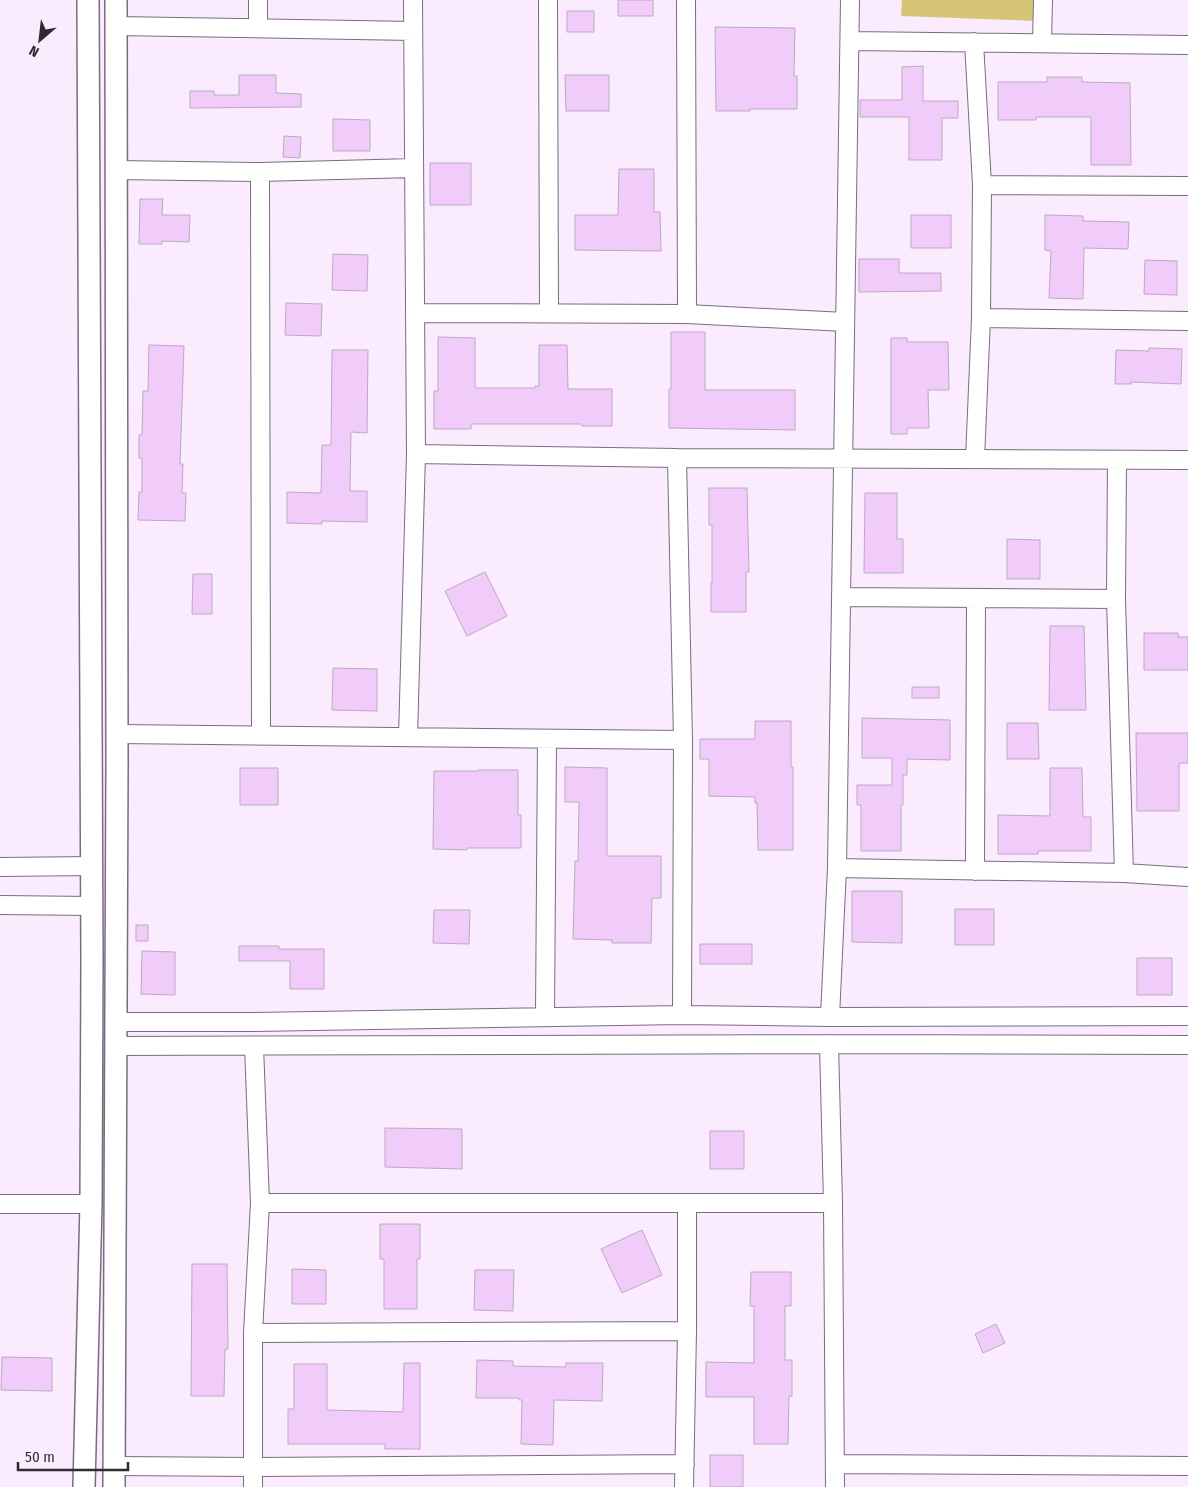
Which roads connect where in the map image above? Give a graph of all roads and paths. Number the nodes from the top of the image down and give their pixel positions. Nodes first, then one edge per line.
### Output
1 (88, 0) edge
2 (116, 0) edge
3 (258, 0) edge
4 (412, 0) edge
5 (548, 0) edge
6 (686, 0) edge
7 (850, 0) edge
8 (1043, 0) edge
9 (116, 26) junction
10 (258, 28) junction
11 (413, 31) junction
12 (850, 41) junction
13 (974, 42) junction
14 (1042, 43) junction
15 (1188, 45) edge
16 (414, 168) junction
17 (116, 170) junction
18 (260, 172) junction
19 (982, 185) junction
20 (1188, 186) edge
21 (415, 313) junction
22 (549, 314) junction
23 (687, 314) junction
24 (980, 318) junction
25 (1188, 321) edge
26 (845, 322) junction
27 (416, 454) junction
28 (677, 458) junction
29 (843, 458) junction
30 (975, 459) junction
31 (1117, 460) junction
32 (1188, 460) edge
33 (841, 597) junction
34 (976, 598) junction
35 (1116, 599) junction
36 (117, 734) junction
37 (261, 736) junction
38 (408, 737) junction
39 (547, 739) junction
40 (684, 740) junction
41 (0, 866) edge
42 (92, 866) junction
43 (837, 868) junction
44 (975, 870) junction
45 (1124, 874) junction
46 (1188, 877) edge
47 (0, 904) edge
48 (92, 906) junction
49 (682, 1015) junction
50 (1188, 1016) edge
51 (830, 1017) junction
52 (545, 1018) junction
53 (116, 1022) junction
54 (829, 1044) junction
55 (1188, 1045) edge
56 (116, 1046) junction
57 (254, 1046) junction
58 (260, 1203) junction
59 (687, 1203) junction
60 (833, 1203) junction
61 (0, 1204) edge
62 (91, 1204) junction
63 (687, 1331) junction
64 (254, 1333) junction
65 (685, 1464) junction
66 (835, 1464) junction
67 (1188, 1466) edge
68 (253, 1467) junction
69 (114, 1476) edge
70 (84, 1487) edge
71 (253, 1487) edge
72 (684, 1487) edge
73 (835, 1487) edge

1 - 42 street
2 - 9 street
3 - 10 street
4 - 11 street
5 - 22 street
6 - 23 street
7 - 12 street
8 - 14 street
9 - 10 street
9 - 17 street
10 - 11 street
11 - 16 street
12 - 13 street
12 - 26 street
13 - 14 street
13 - 19 street
14 - 15 street
16 - 18 street
16 - 21 street
17 - 18 street
17 - 36 street
18 - 37 street
19 - 20 street
19 - 24 street
21 - 22 street
21 - 27 street
22 - 23 street
23 - 26 street
24 - 25 street
24 - 30 street
26 - 29 street
27 - 28 street
27 - 38 street
28 - 29 street
28 - 40 street
29 - 30 street
29 - 33 street
30 - 31 street
31 - 32 street
31 - 35 street
33 - 34 street
33 - 43 street
34 - 35 street
34 - 44 street
35 - 45 street
36 - 37 street
36 - 53 street
37 - 38 street
38 - 39 street
39 - 40 street
39 - 52 street
40 - 49 street
41 - 42 street
42 - 48 street
43 - 44 street
43 - 51 street
44 - 45 street
45 - 46 street
47 - 48 street
48 - 62 street
49 - 51 street
49 - 52 street
50 - 51 street
52 - 53 street
53 - 56 street
54 - 55 street
54 - 57 street
54 - 60 street
56 - 57 street
56 - 69 street
57 - 58 street
58 - 59 street
58 - 64 street
59 - 60 street
59 - 63 street
60 - 66 street
61 - 62 street
62 - 70 street
63 - 64 street
63 - 65 street
64 - 68 street
65 - 68 street
65 - 72 street
66 - 67 street
66 - 73 street
68 - 69 street
68 - 71 street

